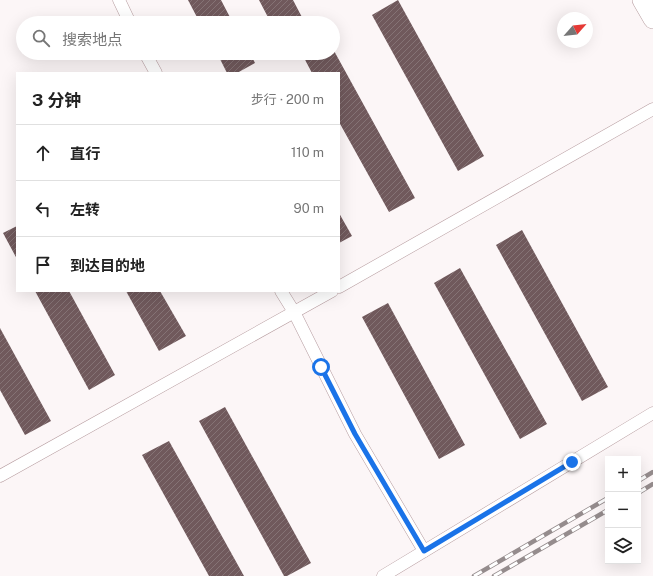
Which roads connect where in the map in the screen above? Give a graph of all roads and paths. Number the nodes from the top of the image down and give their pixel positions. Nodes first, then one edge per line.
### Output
1 (119, 0) edge
2 (642, 0) edge
3 (127, 16) edge
4 (653, 19) edge
5 (149, 60) edge
6 (155, 72) edge
7 (653, 109) edge
8 (340, 286) edge
9 (283, 292) edge
10 (330, 292) edge
11 (294, 312) junction
12 (653, 413) edge
13 (0, 476) edge
14 (424, 551) junction
15 (383, 576) edge

1 - 3 street
2 - 4 main road
5 - 6 street
7 - 8 street
9 - 11 street
10 - 11 street
11 - 13 street
11 - 14 street
12 - 14 street
14 - 15 street

